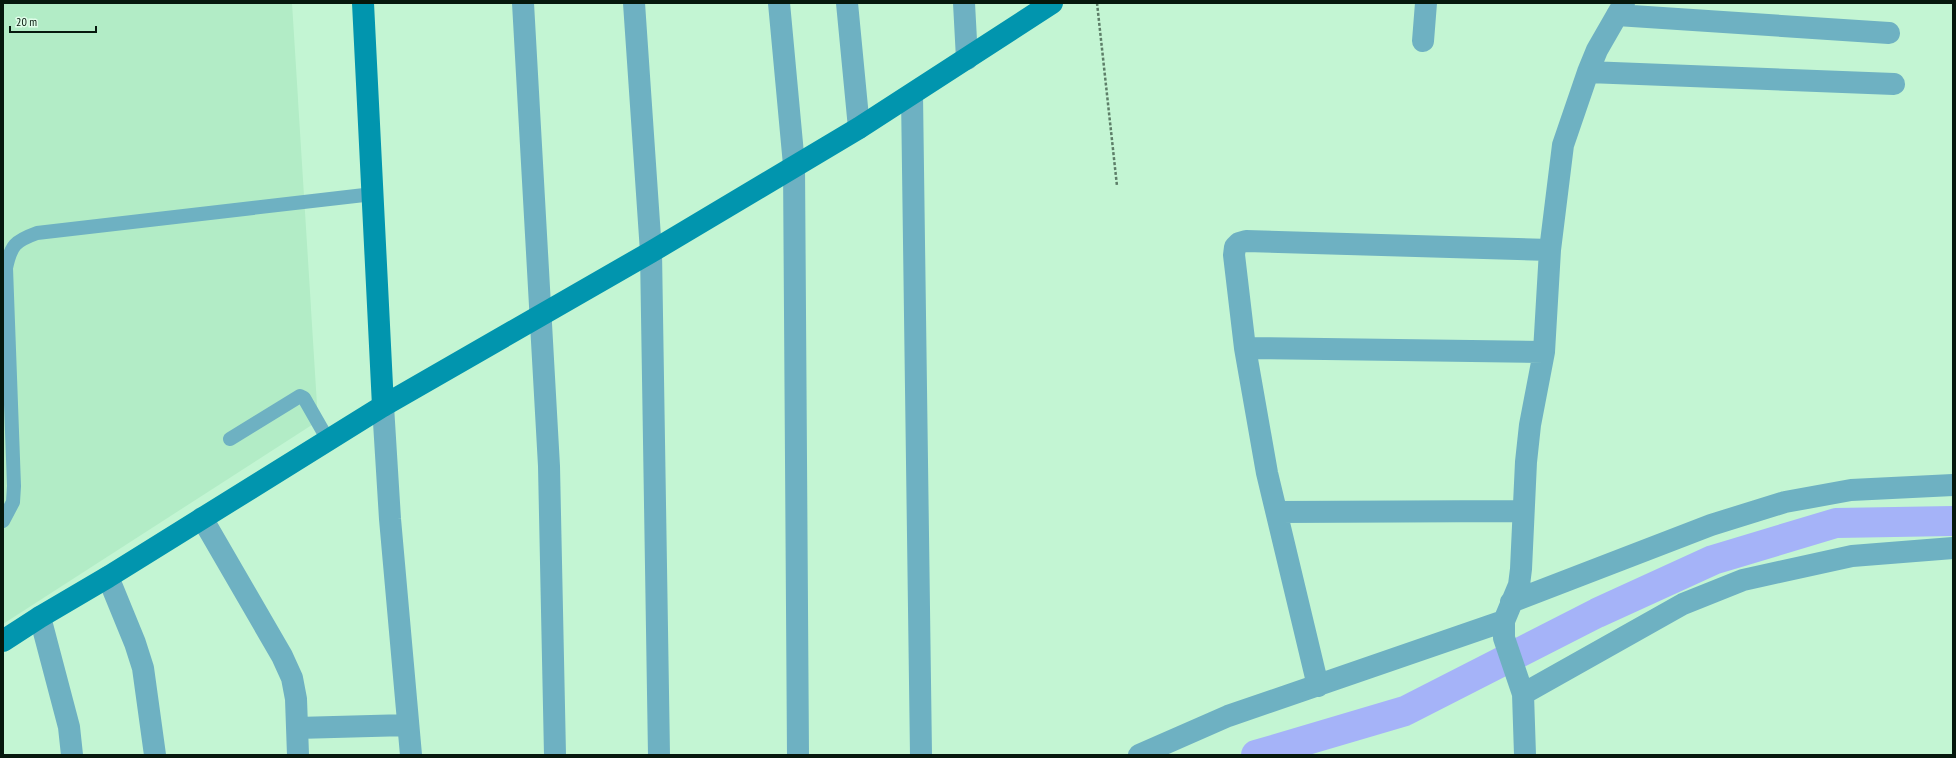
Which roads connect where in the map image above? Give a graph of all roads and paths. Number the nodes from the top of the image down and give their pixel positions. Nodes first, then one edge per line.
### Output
1 (363, 3) edge
2 (523, 3) edge
3 (634, 3) edge
4 (779, 3) edge
5 (848, 3) edge
6 (964, 3) edge
7 (1052, 3) edge
8 (1096, 3) edge
9 (1426, 3) edge
10 (1620, 9) edge
11 (1889, 33) dead end
12 (1423, 41) dead end
13 (967, 59) junction
14 (1588, 72) junction
15 (1894, 84) dead end
16 (912, 95) junction
17 (859, 128) junction
18 (794, 165) junction
19 (1117, 186) dead end
20 (373, 194) junction
21 (1550, 250) junction
22 (651, 252) junction
23 (539, 315) junction
24 (1245, 348) junction
25 (1544, 352) junction
26 (383, 406) junction
27 (230, 440) dead end
28 (328, 440) junction
29 (1953, 485) edge
30 (1522, 511) junction
31 (1277, 512) junction
32 (202, 518) junction
33 (3, 521) edge
34 (1953, 548) edge
35 (108, 577) junction
36 (40, 616) junction
37 (1507, 620) junction
38 (3, 641) edge
39 (1520, 684) junction
40 (1318, 686) junction
41 (408, 725) junction
42 (297, 728) junction
43 (72, 755) edge
44 (155, 755) edge
45 (298, 755) edge
46 (411, 755) edge
47 (555, 755) edge
48 (660, 755) edge
49 (798, 755) edge
50 (921, 755) edge
51 (1139, 755) edge
52 (1525, 755) edge

1 - 20 main road
2 - 23 street
3 - 22 street
4 - 18 street
5 - 17 street
6 - 13 street
7 - 13 main road
8 - 19 path
9 - 12 street
10 - 11 street
10 - 14 street
13 - 16 main road
14 - 15 street
14 - 21 street
16 - 17 main road
16 - 50 street
17 - 18 main road
18 - 22 main road
18 - 49 street
20 - 26 main road
20 - 33 lane
21 - 24 street
21 - 25 street
22 - 23 main road
22 - 48 street
23 - 26 main road
23 - 47 street
24 - 25 street
24 - 31 street
25 - 30 street
26 - 28 main road
26 - 41 street
27 - 28 lane
28 - 32 main road
29 - 37 street
30 - 31 street
30 - 37 street
31 - 40 street
32 - 35 main road
32 - 42 street
34 - 39 street
35 - 36 main road
35 - 44 street
36 - 38 main road
36 - 43 street
37 - 39 street
37 - 40 street
39 - 52 street
40 - 51 street
41 - 42 street
41 - 46 street
42 - 45 street

